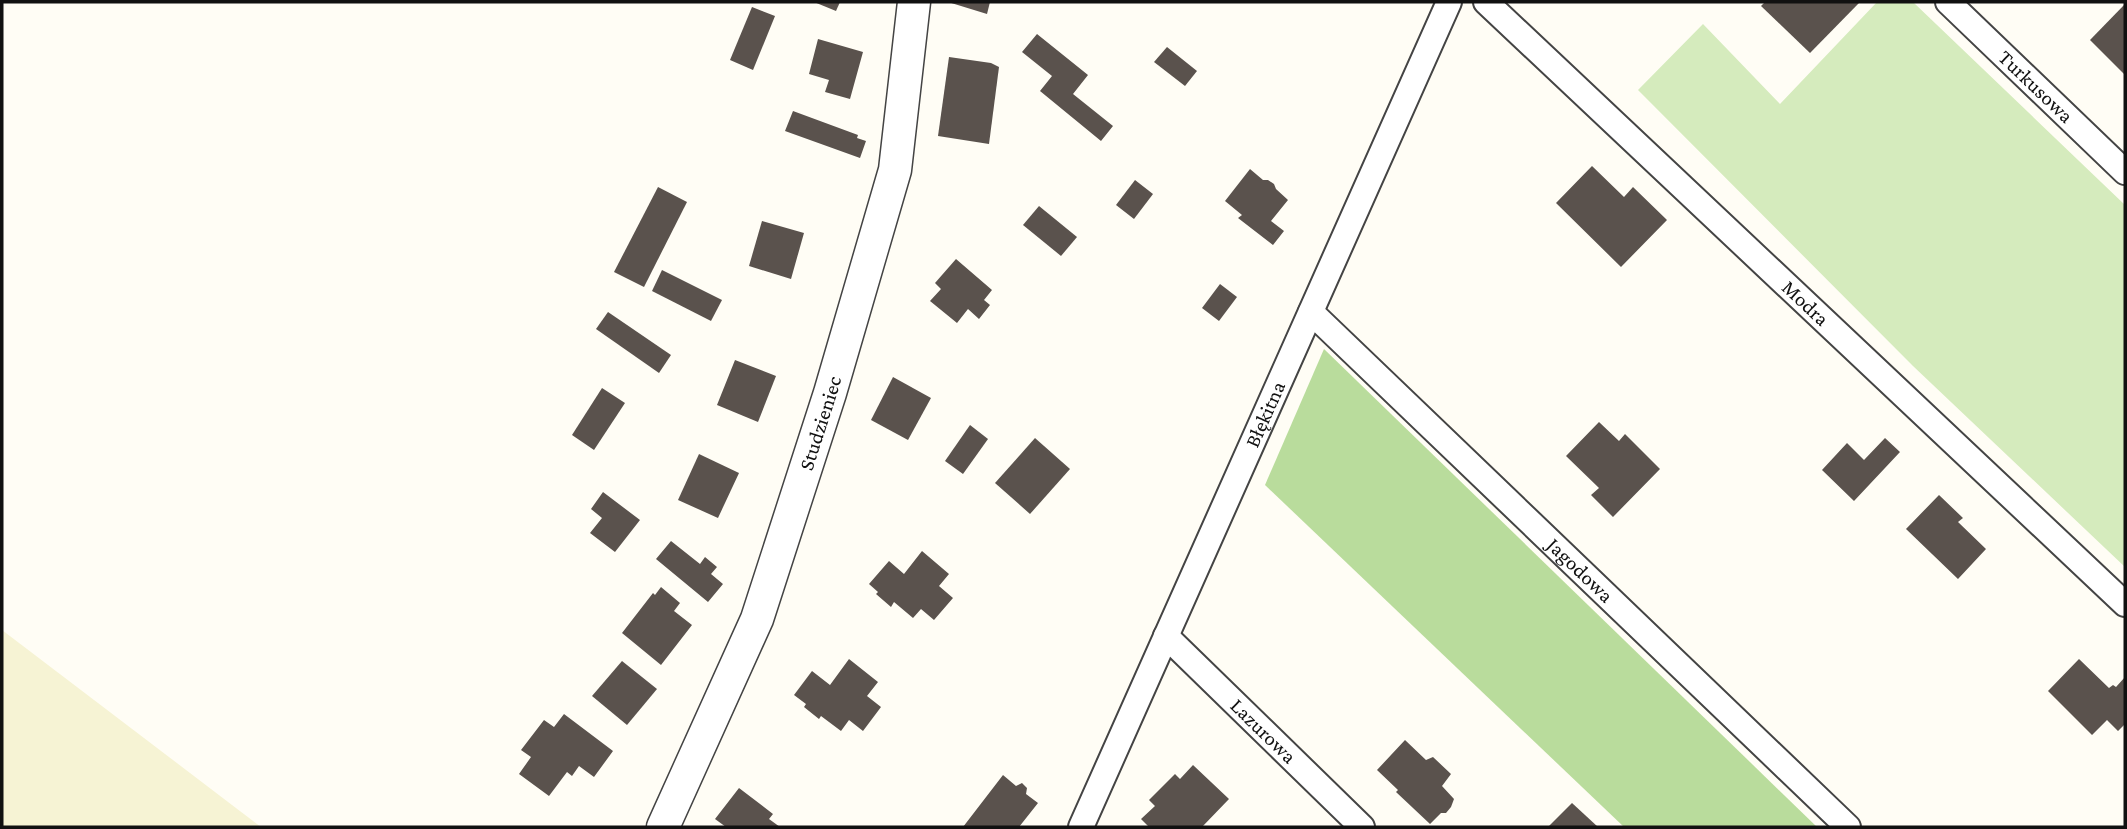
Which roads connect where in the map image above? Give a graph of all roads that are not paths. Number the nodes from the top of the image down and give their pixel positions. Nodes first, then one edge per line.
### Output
1 (914, 2) edge
2 (1449, 2) edge
3 (1486, 2) edge
4 (1948, 2) edge
5 (2125, 172) edge
6 (1311, 312) junction
7 (2125, 604) edge
8 (1166, 636) junction
9 (672, 823) edge
10 (1081, 827) edge
11 (1362, 827) edge
12 (1848, 827) edge

1 - 9 street, Studzieniec
2 - 6 street, Błękitna
3 - 7 street, Modra
4 - 5 street, Turkusowa
6 - 8 street, Błękitna
6 - 12 street, Jagodowa
8 - 10 street, Błękitna
8 - 11 street, Lazurowa

